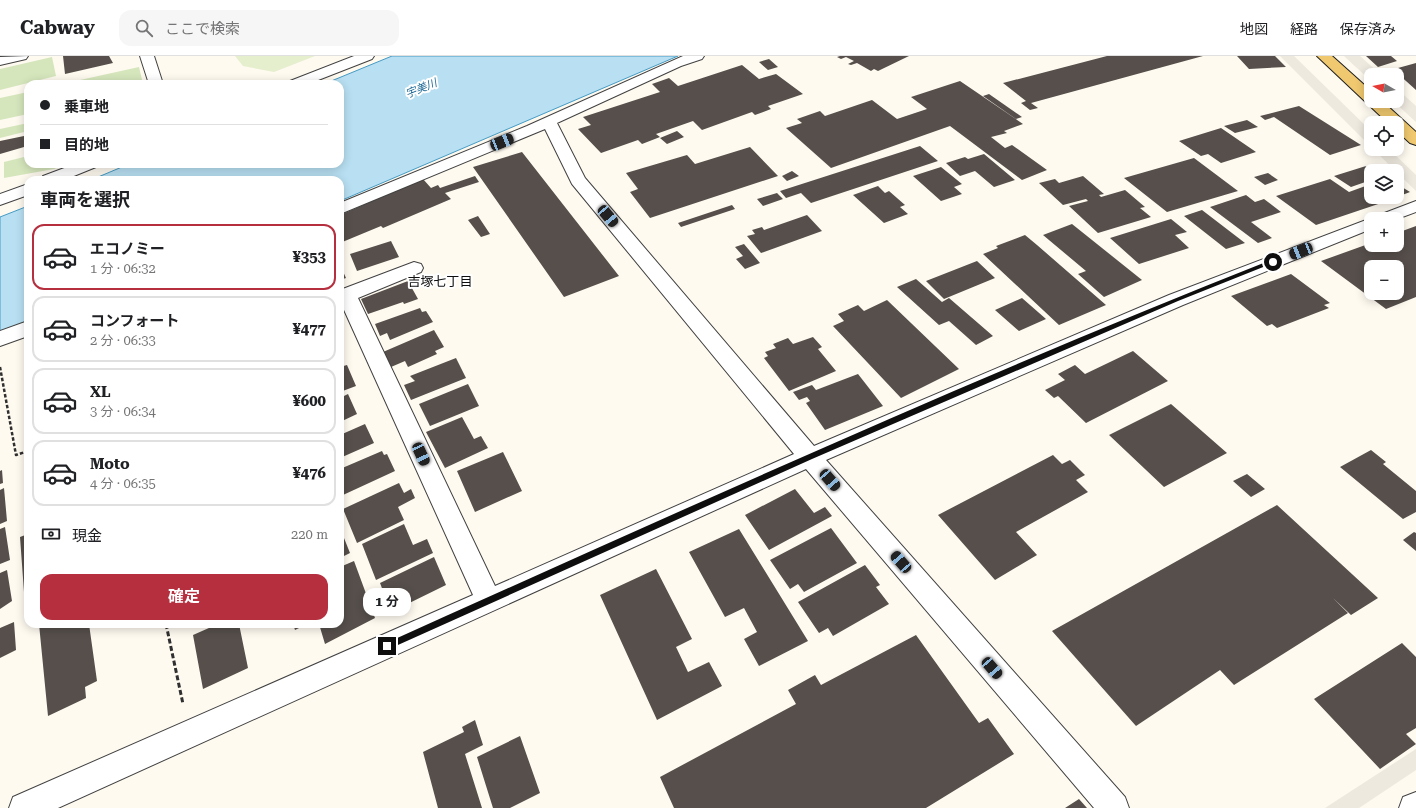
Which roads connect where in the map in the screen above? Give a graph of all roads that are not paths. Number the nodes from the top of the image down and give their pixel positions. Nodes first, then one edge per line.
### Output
1 (21, 56) edge
2 (147, 56) edge
3 (367, 56) edge
4 (697, 56) edge
5 (1324, 56) edge
6 (0, 61) edge
7 (155, 80) edge
8 (305, 80) edge
9 (1364, 93) edge
10 (1381, 108) edge
11 (549, 122) junction
12 (1416, 140) edge
13 (80, 168) edge
14 (59, 176) edge
15 (24, 191) edge
16 (0, 200) edge
17 (1416, 206) edge
18 (344, 207) edge
19 (1400, 212) edge
20 (1364, 226) edge
21 (414, 268) dead end
22 (24, 330) edge
23 (0, 339) edge
24 (810, 457) junction
25 (488, 599) junction
26 (24, 808) edge
27 (1114, 808) edge

1 - 6 street
2 - 7 street
3 - 8 street
4 - 11 street
5 - 9 main road
10 - 12 main road
11 - 18 street
11 - 24 street
13 - 14 street
15 - 16 street
17 - 19 street
20 - 24 street
21 - 25 street
22 - 23 street
24 - 25 street
24 - 27 street
25 - 26 street

